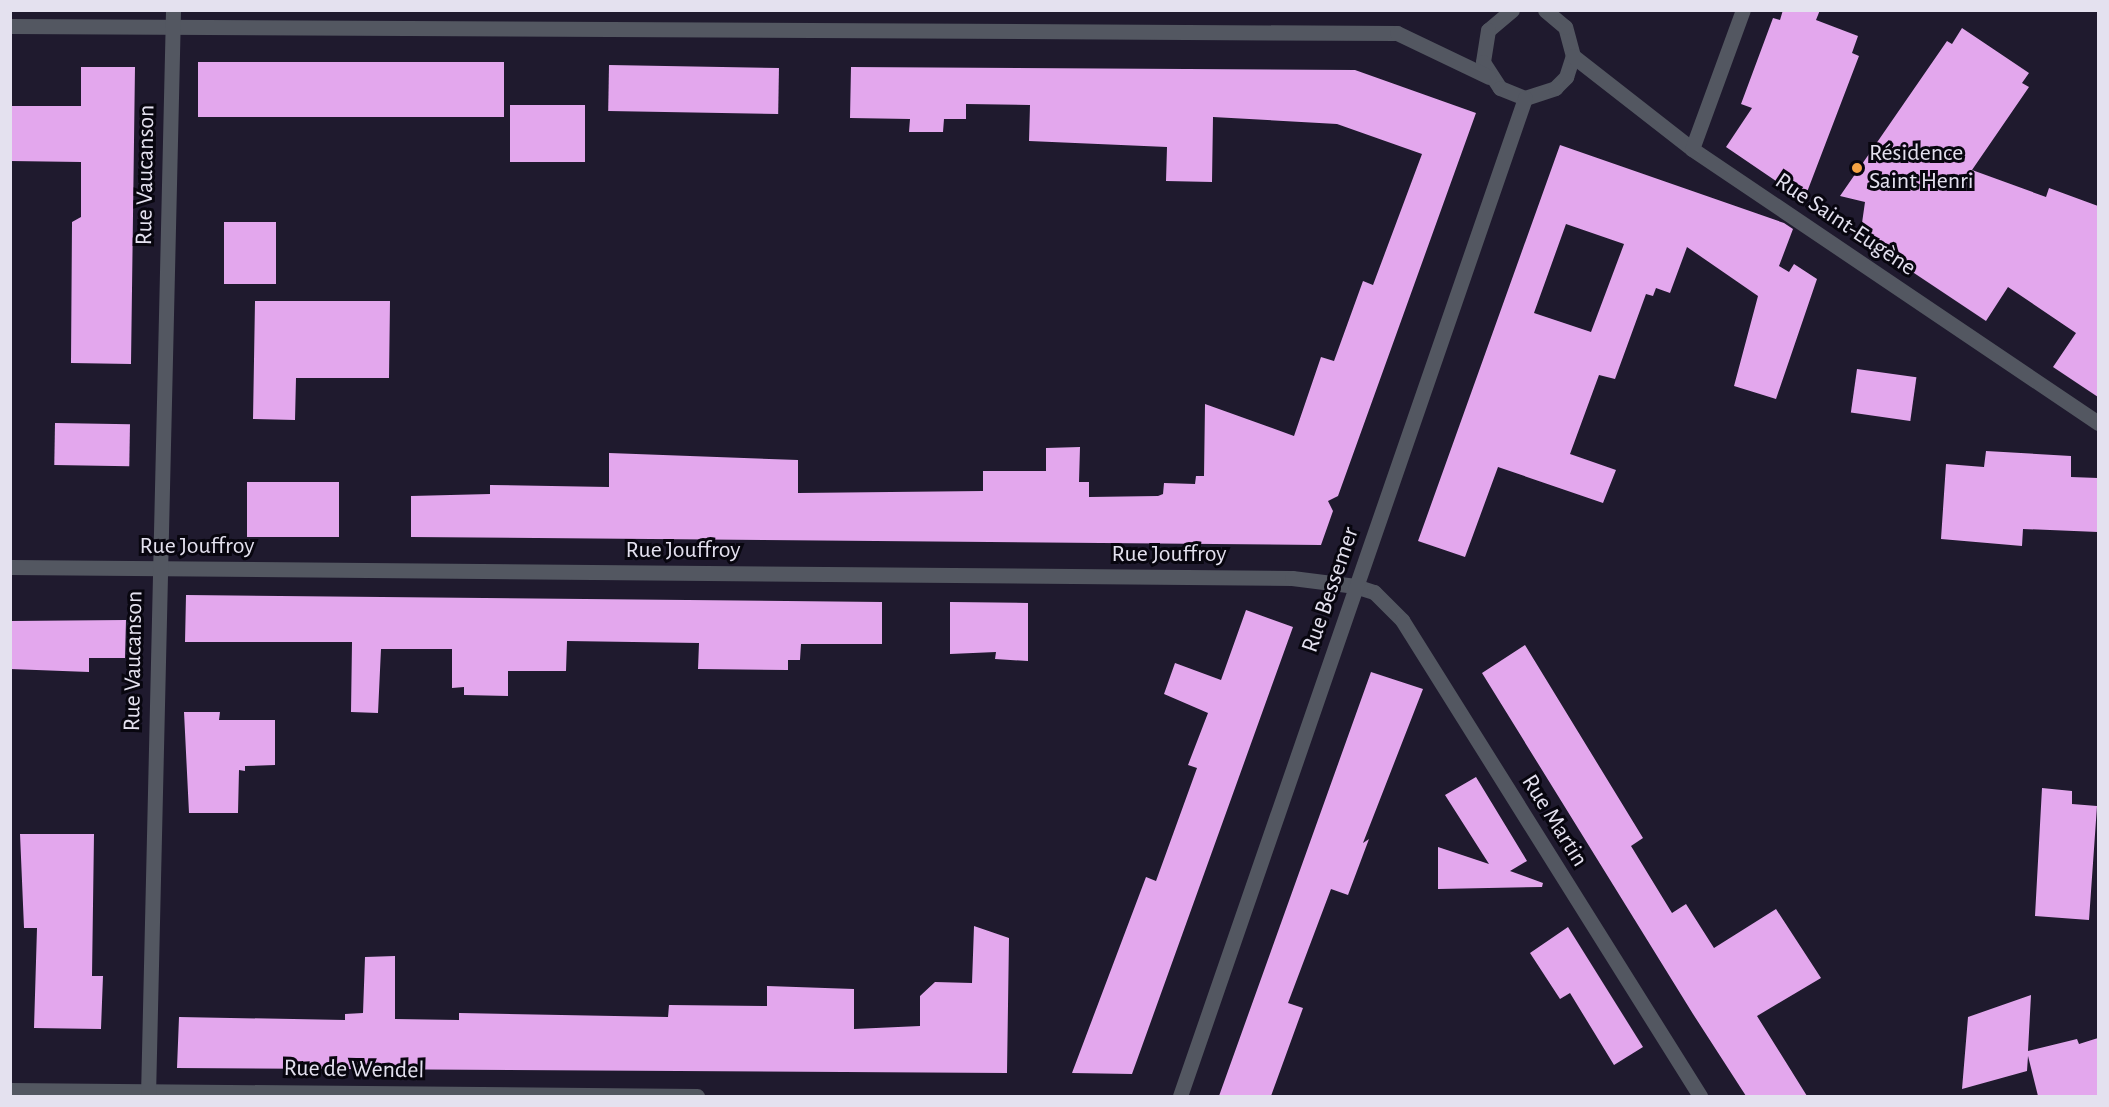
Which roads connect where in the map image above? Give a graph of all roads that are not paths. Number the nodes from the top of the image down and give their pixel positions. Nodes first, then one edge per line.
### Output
1 (1512, 10) edge
2 (1545, 10) edge
3 (1743, 10) edge
4 (1492, 14) edge
5 (172, 18) edge
6 (10, 26) edge
7 (1573, 56) junction
8 (1489, 77) junction
9 (1526, 98) junction
10 (1692, 149) junction
11 (2098, 423) edge
12 (10, 567) edge
13 (159, 569) junction
14 (1355, 586) junction
15 (10, 1090) edge
16 (148, 1093) edge
17 (697, 1096) edge
18 (1180, 1096) edge
19 (1700, 1096) edge

1 - 4 street
2 - 7 street
3 - 10 street
4 - 8 street
5 - 6 street
5 - 8 street
5 - 13 street, Rue Vaucanson
7 - 9 street
7 - 10 street, Rue Saint-Eugène
8 - 9 street
9 - 14 street, Rue Bessemer
10 - 11 street, Rue Saint-Eugène
12 - 13 street, Rue Jouffroy
13 - 14 street, Rue Jouffroy
13 - 16 street, Rue Vaucanson
14 - 18 street, Rue Bessemer
14 - 19 street, Rue Martin
15 - 16 street, Rue de Wendel
16 - 17 street, Rue de Wendel

